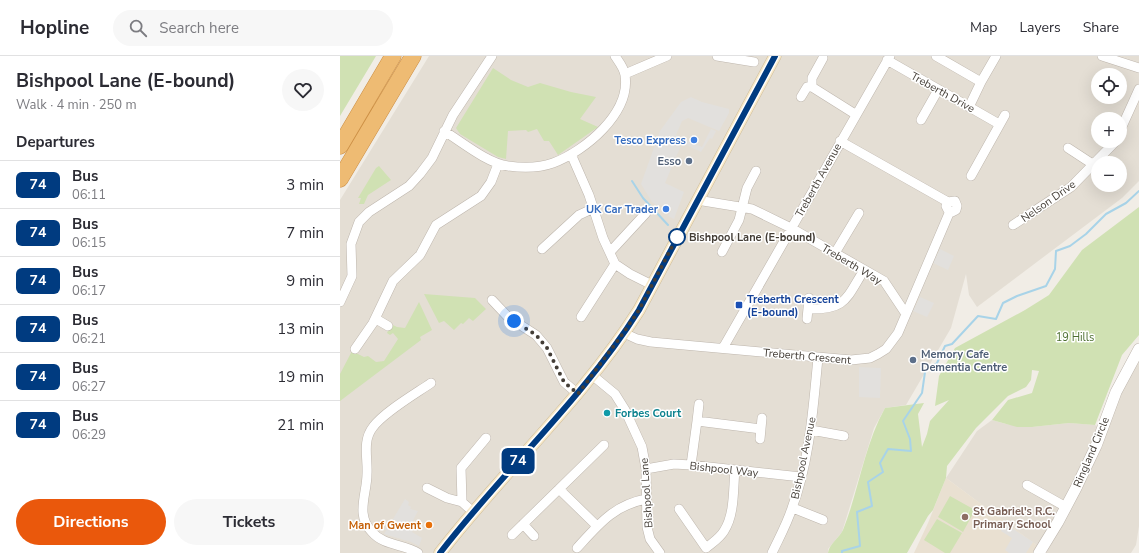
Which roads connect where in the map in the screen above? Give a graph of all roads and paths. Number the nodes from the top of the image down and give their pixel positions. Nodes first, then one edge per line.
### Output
1 (393, 56) edge
2 (413, 56) edge
3 (492, 56) edge
4 (615, 56) edge
5 (667, 56) edge
6 (717, 56) edge
7 (775, 56) edge
8 (936, 56) edge
9 (996, 56) edge
10 (1102, 56) edge
11 (730, 58) edge
12 (823, 58) dead end
13 (889, 58) edge
14 (754, 62) dead end
15 (1139, 68) edge
16 (625, 74) junction
17 (981, 82) junction
18 (812, 87) junction
19 (1139, 89) edge
20 (938, 90) junction
21 (801, 97) dead end
22 (969, 107) junction
23 (855, 114) junction
24 (1005, 115) dead end
25 (1127, 116) edge
26 (922, 120) dead end
27 (999, 124) junction
28 (444, 131) junction
29 (840, 141) junction
30 (340, 146) edge
31 (1068, 148) dead end
32 (1110, 148) edge
33 (571, 154) junction
34 (1102, 156) edge
35 (1091, 163) edge
36 (498, 164) junction
37 (1091, 168) edge
38 (756, 171) dead end
39 (971, 176) dead end
40 (340, 178) edge
41 (697, 200) junction
42 (743, 207) junction
43 (594, 208) junction
44 (646, 213) dead end
45 (859, 213) dead end
46 (1013, 225) dead end
47 (791, 228) junction
48 (542, 249) dead end
49 (610, 252) junction
50 (722, 252) dead end
51 (835, 253) junction
52 (615, 264) junction
53 (864, 270) junction
54 (652, 285) junction
55 (809, 298) dead end
56 (492, 300) dead end
57 (340, 302) edge
58 (808, 309) junction
59 (906, 314) junction
60 (581, 317) dead end
61 (376, 319) junction
62 (807, 319) dead end
63 (388, 326) dead end
64 (624, 332) junction
65 (724, 348) junction
66 (355, 349) dead end
67 (1139, 349) edge
68 (818, 358) junction
69 (592, 375) junction
70 (432, 383) dead end
71 (578, 394) junction
72 (699, 404) dead end
73 (762, 418) dead end
74 (697, 421) junction
75 (761, 429) junction
76 (812, 430) junction
77 (844, 436) dead end
78 (486, 438) dead end
79 (760, 439) dead end
80 (604, 445) dead end
81 (691, 464) junction
82 (646, 469) junction
83 (735, 470) junction
84 (801, 477) junction
85 (1027, 485) dead end
86 (427, 488) dead end
87 (559, 489) junction
88 (646, 499) junction
89 (462, 502) junction
90 (1066, 507) junction
91 (792, 508) junction
92 (679, 509) dead end
93 (472, 511) junction
94 (823, 520) dead end
95 (523, 524) junction
96 (597, 526) junction
97 (512, 534) dead end
98 (534, 536) dead end
99 (577, 548) dead end
100 (443, 552) edge
101 (418, 553) edge
102 (660, 553) edge
103 (772, 553) edge
104 (1039, 553) edge

1 - 30 highway
2 - 40 highway
3 - 28 street
4 - 16 street
5 - 16 street
6 - 11 street
7 - 41 main road
8 - 17 street
9 - 17 street
10 - 15 street
11 - 14 street
12 - 18 street
13 - 20 street, Treberth Drive
13 - 23 street, Treberth Avenue
16 - 33 street
17 - 22 street
18 - 21 street
18 - 23 street
19 - 25 street
20 - 22 street, Treberth Drive
20 - 26 street
22 - 27 street, Treberth Drive
23 - 29 street, Treberth Avenue
24 - 27 street
27 - 39 street
28 - 36 street
28 - 57 street
29 - 47 street, Treberth Avenue
29 - 59 street, Treberth Crescent
31 - 35 street
32 - 34 street, Nelson Drive
33 - 36 street
33 - 43 street
36 - 61 street
37 - 46 street, Nelson Drive
38 - 42 street
41 - 42 street, Treberth Way
41 - 54 main road
42 - 47 street, Treberth Way
42 - 50 street
43 - 48 street
43 - 49 street
44 - 49 street
45 - 51 street
47 - 51 street, Treberth Way
47 - 65 street, Treberth Avenue
49 - 52 street
51 - 53 street, Treberth Way
52 - 54 street
52 - 60 street
53 - 58 street
53 - 59 street, Treberth Way
54 - 64 main road
55 - 58 street
56 - 71 street
58 - 62 street
59 - 68 street, Treberth Crescent
61 - 63 street
61 - 66 street
64 - 65 street, Treberth Crescent
64 - 69 main road
65 - 68 street, Treberth Crescent
67 - 90 street, Ringland Circle
68 - 76 street, Bishpool Avenue
69 - 71 main road
69 - 82 street, Bishpool Lane
70 - 101 street
71 - 93 main road
72 - 74 street
73 - 75 street
74 - 75 street
74 - 81 street
75 - 79 street
76 - 77 street
76 - 84 street, Bishpool Avenue
78 - 89 street
80 - 87 street
81 - 82 street, Bishpool Way
81 - 83 street, Bishpool Way
82 - 88 street, Bishpool Lane
83 - 84 street, Bishpool Way
83 - 92 street
84 - 91 street, Bishpool Avenue
85 - 90 street
86 - 89 street
87 - 95 street
87 - 96 street
88 - 96 street
88 - 102 street, Bishpool Lane
89 - 93 street
90 - 104 street, Ringland Circle
91 - 94 street
91 - 103 street, Bishpool Avenue
93 - 100 main road
95 - 97 street
95 - 98 street
96 - 99 street

